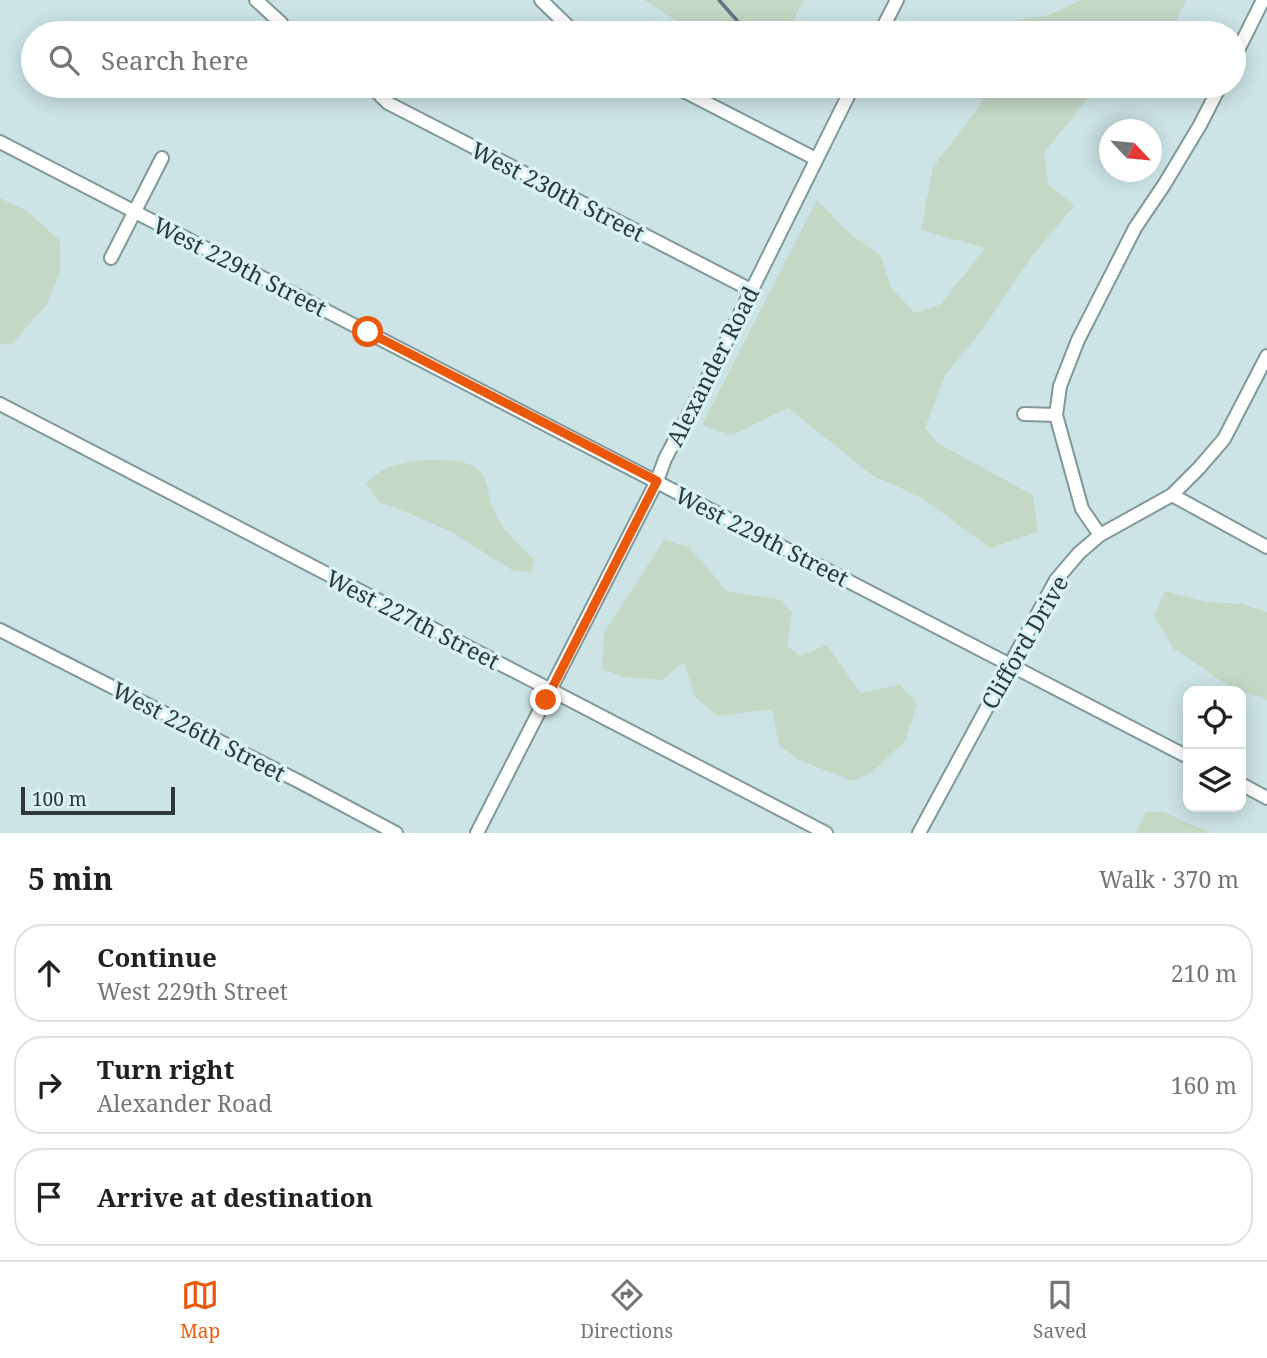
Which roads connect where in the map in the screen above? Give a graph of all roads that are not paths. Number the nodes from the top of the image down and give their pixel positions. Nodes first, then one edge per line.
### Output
1 (256, 0) edge
2 (541, 0) edge
3 (897, 0) edge
4 (1263, 0) edge
5 (279, 21) edge
6 (563, 21) edge
7 (886, 21) edge
8 (1246, 34) edge
9 (383, 98) edge
10 (697, 98) edge
11 (847, 98) edge
12 (1214, 98) edge
13 (0, 142) edge
14 (162, 158) dead end
15 (816, 159) junction
16 (135, 212) junction
17 (111, 258) dead end
18 (751, 290) junction
19 (1267, 356) edge
20 (0, 404) edge
21 (1024, 414) dead end
22 (1056, 415) junction
23 (657, 481) junction
24 (1172, 495) junction
25 (1100, 535) junction
26 (1267, 547) edge
27 (0, 630) edge
28 (1010, 664) junction
29 (551, 690) junction
30 (1183, 754) edge
31 (1246, 787) edge
32 (1267, 798) edge
33 (396, 833) edge
34 (477, 833) edge
35 (826, 833) edge
36 (919, 833) edge

1 - 5 street
2 - 6 street
3 - 7 street
4 - 8 street
9 - 18 street, West 230th Street
10 - 15 street
11 - 15 street, Alexander Road
12 - 22 street
13 - 16 street, West 229th Street
14 - 16 street
15 - 18 street, Alexander Road
16 - 17 street
16 - 23 street, West 229th Street
18 - 23 street, Alexander Road
19 - 24 street, Clifford Drive
20 - 29 street, West 227th Street
21 - 22 street
22 - 25 street
23 - 28 street, West 229th Street
23 - 29 street, Alexander Road
24 - 25 street, Clifford Drive
24 - 26 street
25 - 28 street, Clifford Drive
27 - 33 street, West 226th Street
28 - 30 street, West 229th Street
28 - 36 street, Clifford Drive
29 - 34 street, Alexander Road
29 - 35 street, West 227th Street
31 - 32 street

